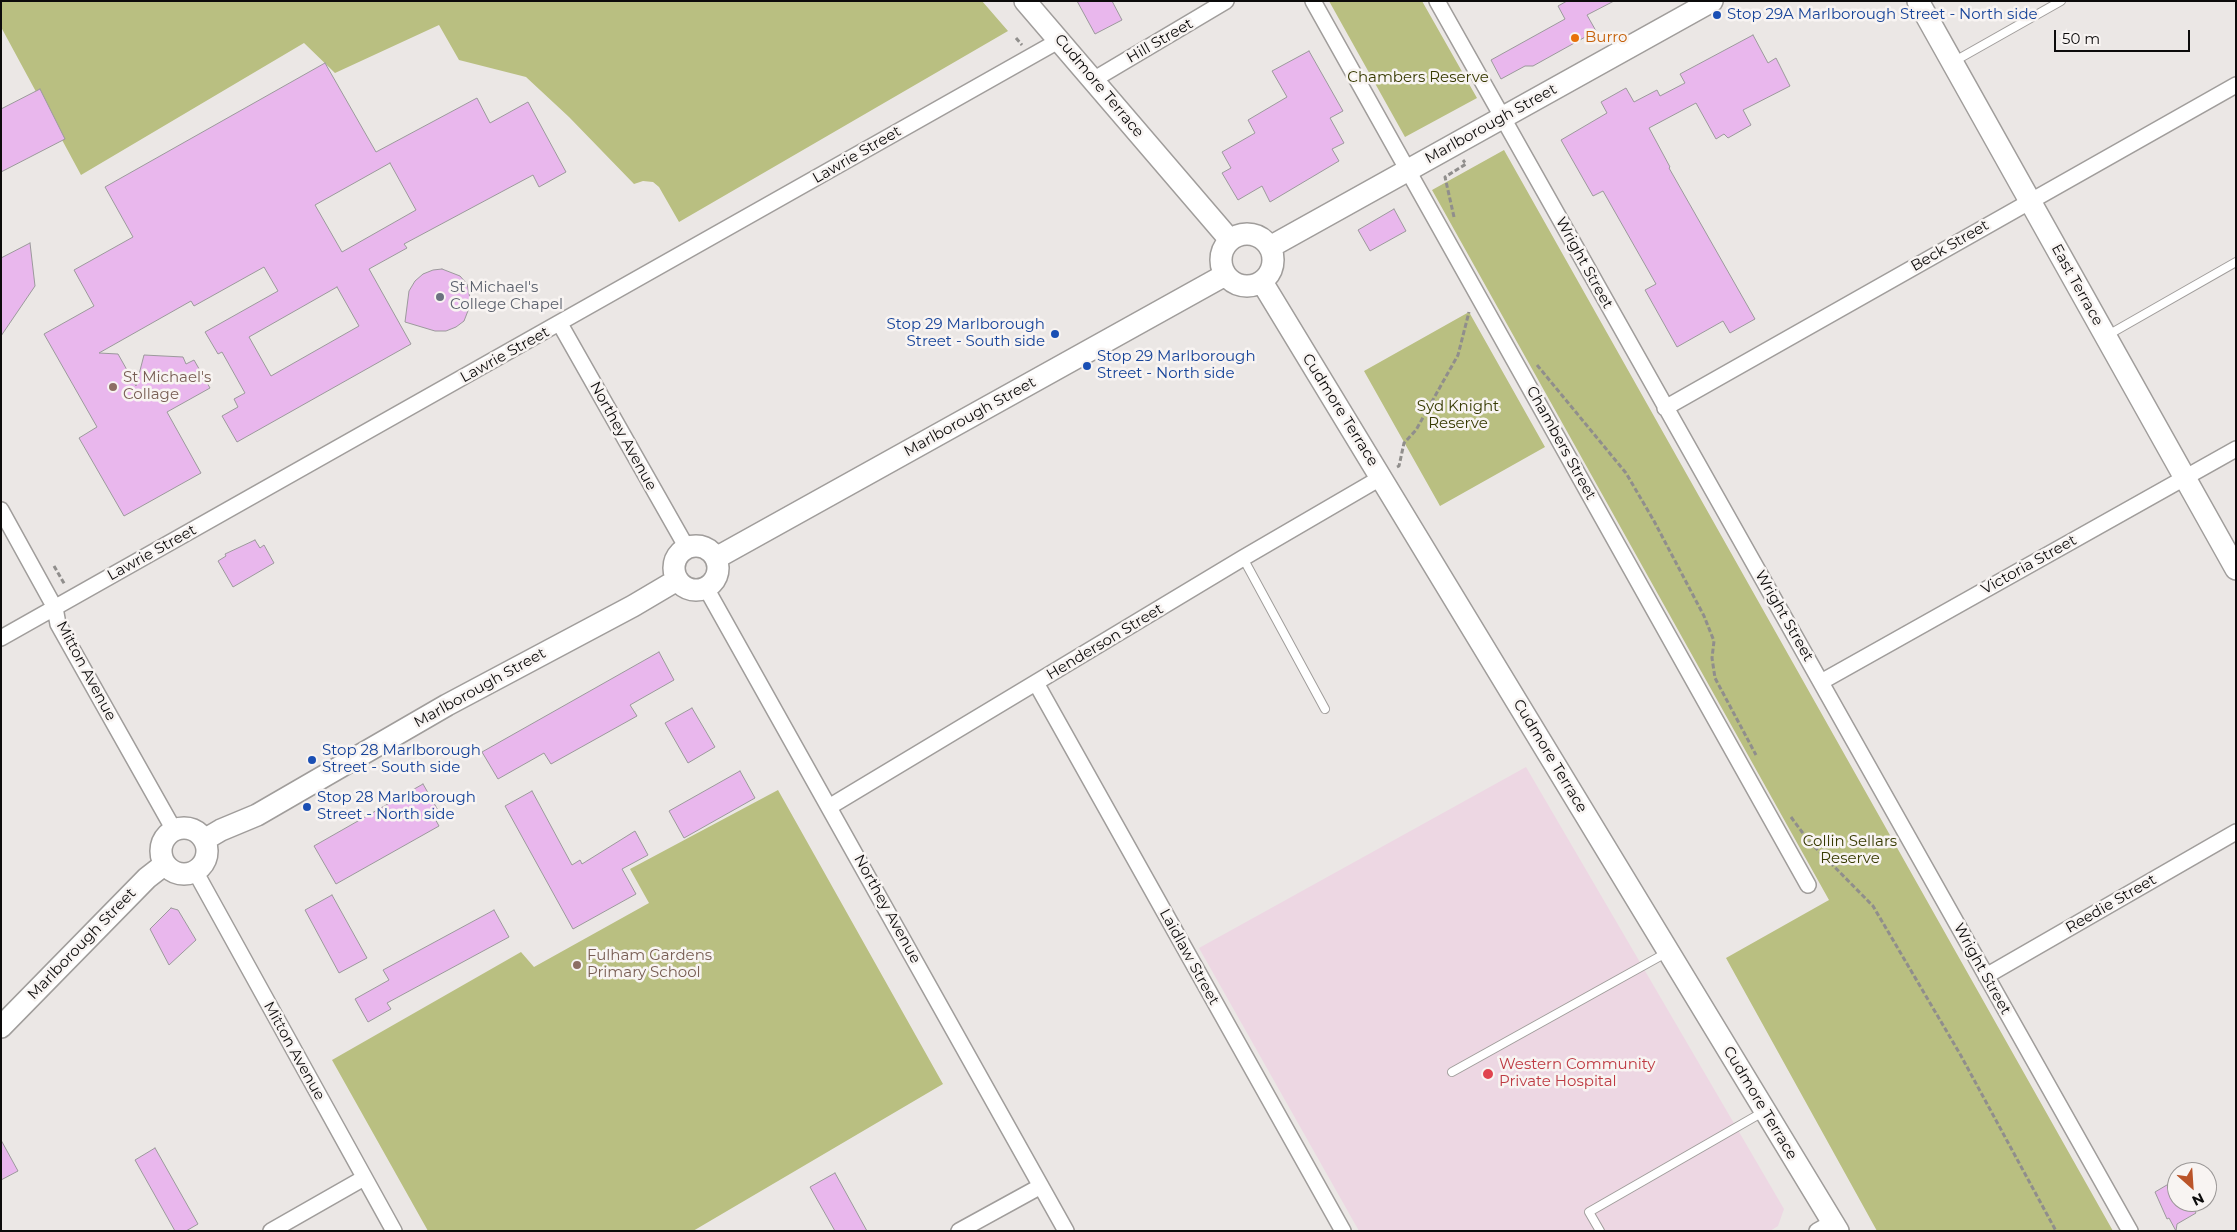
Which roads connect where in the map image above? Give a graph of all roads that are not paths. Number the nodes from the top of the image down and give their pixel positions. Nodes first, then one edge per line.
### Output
1 (1025, 1) edge
2 (1226, 1) edge
3 (1313, 1) edge
4 (1437, 1) edge
5 (1712, 1) edge
6 (1918, 1) edge
7 (2061, 1) edge
8 (1060, 40) junction
9 (1953, 62) junction
10 (1092, 80) junction
11 (2236, 85) edge
12 (1502, 118) junction
13 (1407, 171) junction
14 (2030, 201) junction
15 (1230, 240) junction
16 (1270, 247) junction
17 (2236, 262) edge
18 (1225, 275) junction
19 (1262, 282) junction
20 (560, 324) junction
21 (2106, 336) junction
22 (1665, 408) junction
23 (2236, 449) edge
24 (1382, 477) junction
25 (2184, 478) junction
26 (1, 510) edge
27 (687, 548) junction
28 (716, 558) junction
29 (1244, 558) junction
30 (2236, 569) edge
31 (677, 580) junction
32 (706, 588) junction
33 (55, 608) junction
34 (1, 638) edge
35 (1822, 682) junction
36 (1036, 683) junction
37 (1325, 709) dead end
38 (830, 807) junction
39 (174, 830) junction
40 (2236, 832) edge
41 (204, 840) junction
42 (165, 864) junction
43 (195, 871) junction
44 (1808, 885) dead end
45 (1668, 952) junction
46 (1986, 976) junction
47 (1, 1027) edge
48 (1452, 1072) dead end
49 (1764, 1111) junction
50 (364, 1178) junction
51 (1041, 1186) junction
52 (1829, 1228) edge
53 (270, 1231) edge
54 (394, 1231) edge
55 (958, 1231) edge
56 (1066, 1231) edge
57 (1343, 1231) edge
58 (1600, 1231) edge
59 (2130, 1231) edge

1 - 8 street, Cudmore Terrace
2 - 10 street, Hill Street
3 - 13 street, Chambers Street
4 - 12 street, Wright Street
5 - 12 street, Marlborough Street
6 - 9 street, East Terrace
7 - 9 lane
8 - 10 street, Cudmore Terrace
8 - 20 street, Lawrie Street
9 - 14 street, East Terrace
10 - 15 street, Cudmore Terrace
11 - 14 street, Beck Street
12 - 13 street, Marlborough Street
12 - 22 street, Wright Street
13 - 16 street, Marlborough Street
13 - 44 street, Chambers Street
14 - 21 street, East Terrace
14 - 22 street, Beck Street
15 - 16 street
15 - 18 street
16 - 19 street
17 - 21 lane
18 - 19 street
18 - 28 street, Marlborough Street
19 - 24 street, Cudmore Terrace
20 - 27 street, Northey Avenue
20 - 33 street, Lawrie Street
21 - 25 street, East Terrace
22 - 35 street, Wright Street
23 - 25 street, Victoria Street
24 - 29 street, Henderson Street
24 - 45 street, Cudmore Terrace
25 - 30 street, East Terrace
25 - 35 street, Victoria Street
26 - 33 street, Mitton Avenue
27 - 28 street
27 - 31 street
28 - 32 street
29 - 36 street, Henderson Street
29 - 37 lane
31 - 32 street
31 - 41 street, Marlborough Street
32 - 38 street, Northey Avenue
33 - 34 street, Lawrie Street
33 - 39 street, Mitton Avenue
35 - 46 street, Wright Street
36 - 38 street, Henderson Street
36 - 57 street, Laidlaw Street
38 - 51 street, Northey Avenue
39 - 41 street
39 - 42 street
40 - 46 street, Reedie Street
41 - 43 street
42 - 43 street
42 - 47 street, Marlborough Street
43 - 50 street, Mitton Avenue
45 - 48 lane
45 - 49 street, Cudmore Terrace
46 - 59 street, Wright Street
49 - 52 street, Cudmore Terrace
49 - 58 lane
50 - 53 street
50 - 54 street, Mitton Avenue
51 - 55 street
51 - 56 street, Northey Avenue

